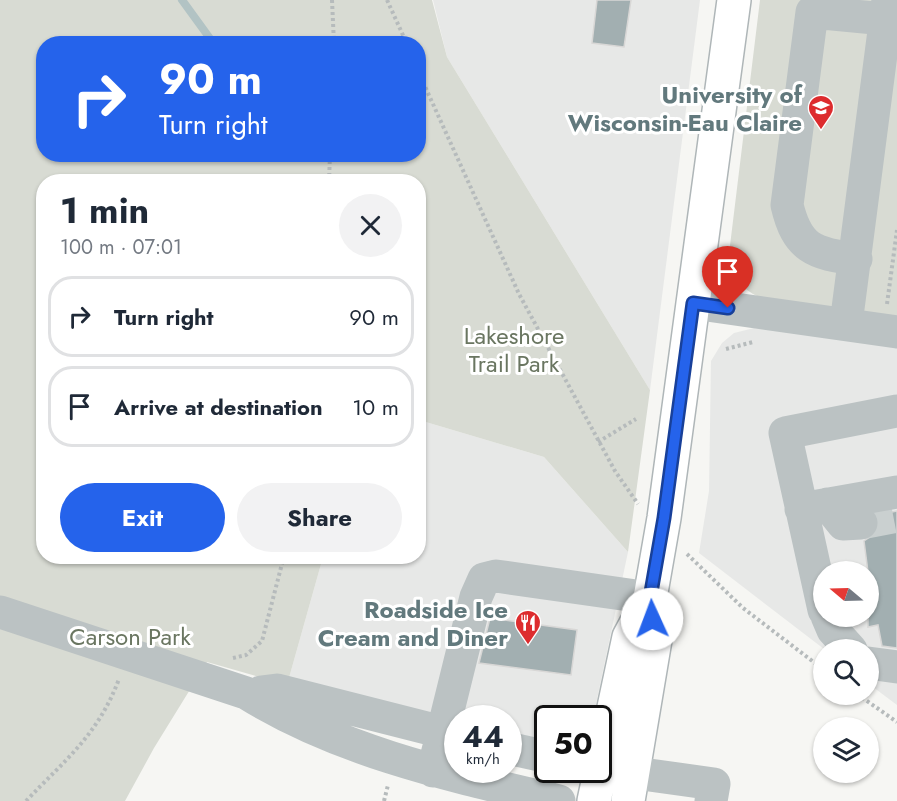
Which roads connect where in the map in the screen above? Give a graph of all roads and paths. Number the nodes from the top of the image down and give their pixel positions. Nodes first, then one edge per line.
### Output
1 (332, 0) edge
2 (387, 0) edge
3 (734, 0) edge
4 (887, 10) edge
5 (334, 36) edge
6 (403, 36) edge
7 (426, 89) edge
8 (897, 230) edge
9 (856, 259) junction
10 (693, 303) junction
11 (892, 319) edge
12 (846, 324) junction
13 (897, 411) edge
14 (636, 419) dead end
15 (598, 442) junction
16 (897, 492) edge
17 (635, 500) dead end
18 (814, 506) junction
19 (861, 523) tunnel mouth
20 (689, 556) dead end
21 (819, 561) edge
22 (282, 564) edge
23 (650, 598) junction
24 (0, 612) edge
25 (832, 627) edge
26 (841, 639) edge
27 (226, 658) dead end
28 (813, 662) edge
29 (879, 665) edge
30 (897, 667) edge
31 (122, 670) dead end
32 (246, 693) junction
33 (456, 705) edge
34 (872, 705) edge
35 (897, 723) edge
36 (444, 733) edge
37 (444, 749) edge
38 (433, 771) junction
39 (616, 778) edge
40 (389, 785) dead end
41 (26, 801) edge
42 (384, 801) edge
43 (559, 801) edge
44 (594, 801) edge
45 (711, 801) edge

1 - 5 path
2 - 6 path
3 - 10 main road
4 - 9 street
4 - 9 street
7 - 15 path
8 - 11 path
9 - 12 street
10 - 12 street
10 - 23 main road
11 - 12 street
13 - 18 street
14 - 15 path
15 - 17 path
16 - 18 street
18 - 19 street
18 - 21 street
20 - 28 path
22 - 27 path
23 - 33 street
23 - 39 main road
24 - 32 street
25 - 26 street
29 - 30 street
31 - 41 path
32 - 36 street
32 - 38 street
34 - 35 path
37 - 38 street
38 - 43 street
39 - 44 main road
39 - 45 street
40 - 42 path

